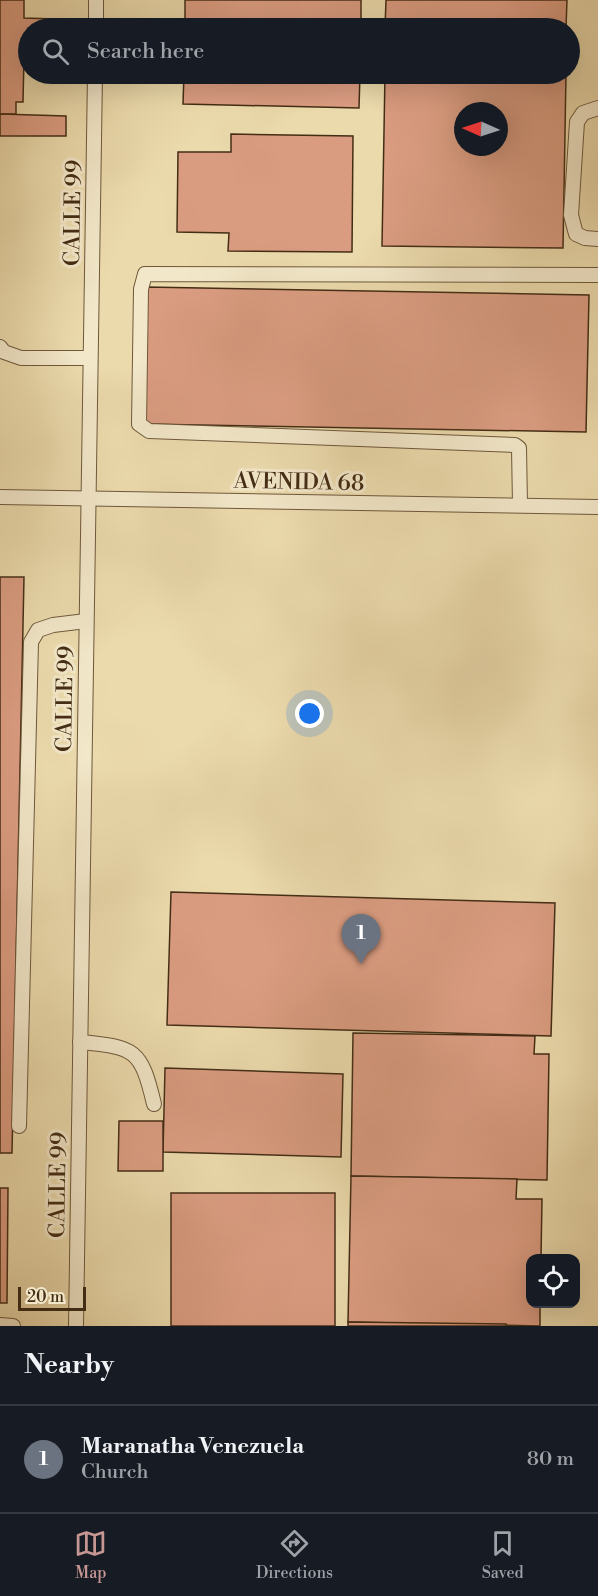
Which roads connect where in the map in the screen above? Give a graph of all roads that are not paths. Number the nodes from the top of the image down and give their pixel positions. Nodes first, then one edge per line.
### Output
1 (96, 0) edge
2 (96, 18) edge
3 (95, 84) edge
4 (598, 108) edge
5 (598, 239) edge
6 (598, 275) edge
7 (0, 347) edge
8 (90, 358) junction
9 (0, 497) edge
10 (88, 498) junction
11 (520, 505) junction
12 (598, 507) edge
13 (86, 621) junction
14 (80, 1042) junction
15 (154, 1104) dead end
16 (19, 1126) dead end
17 (0, 1325) edge
18 (13, 1326) edge
19 (76, 1326) edge

1 - 2 lane
3 - 8 lane, CALLE 99
4 - 5 lane
6 - 11 lane
7 - 8 lane
8 - 10 lane, CALLE 99
9 - 10 lane, AVENIDA 68
10 - 11 lane, AVENIDA 68
10 - 13 lane, CALLE 99
11 - 12 lane, AVENIDA 68
13 - 14 lane, CALLE 99
13 - 16 lane
14 - 15 lane
14 - 19 lane, CALLE 99
17 - 18 lane

